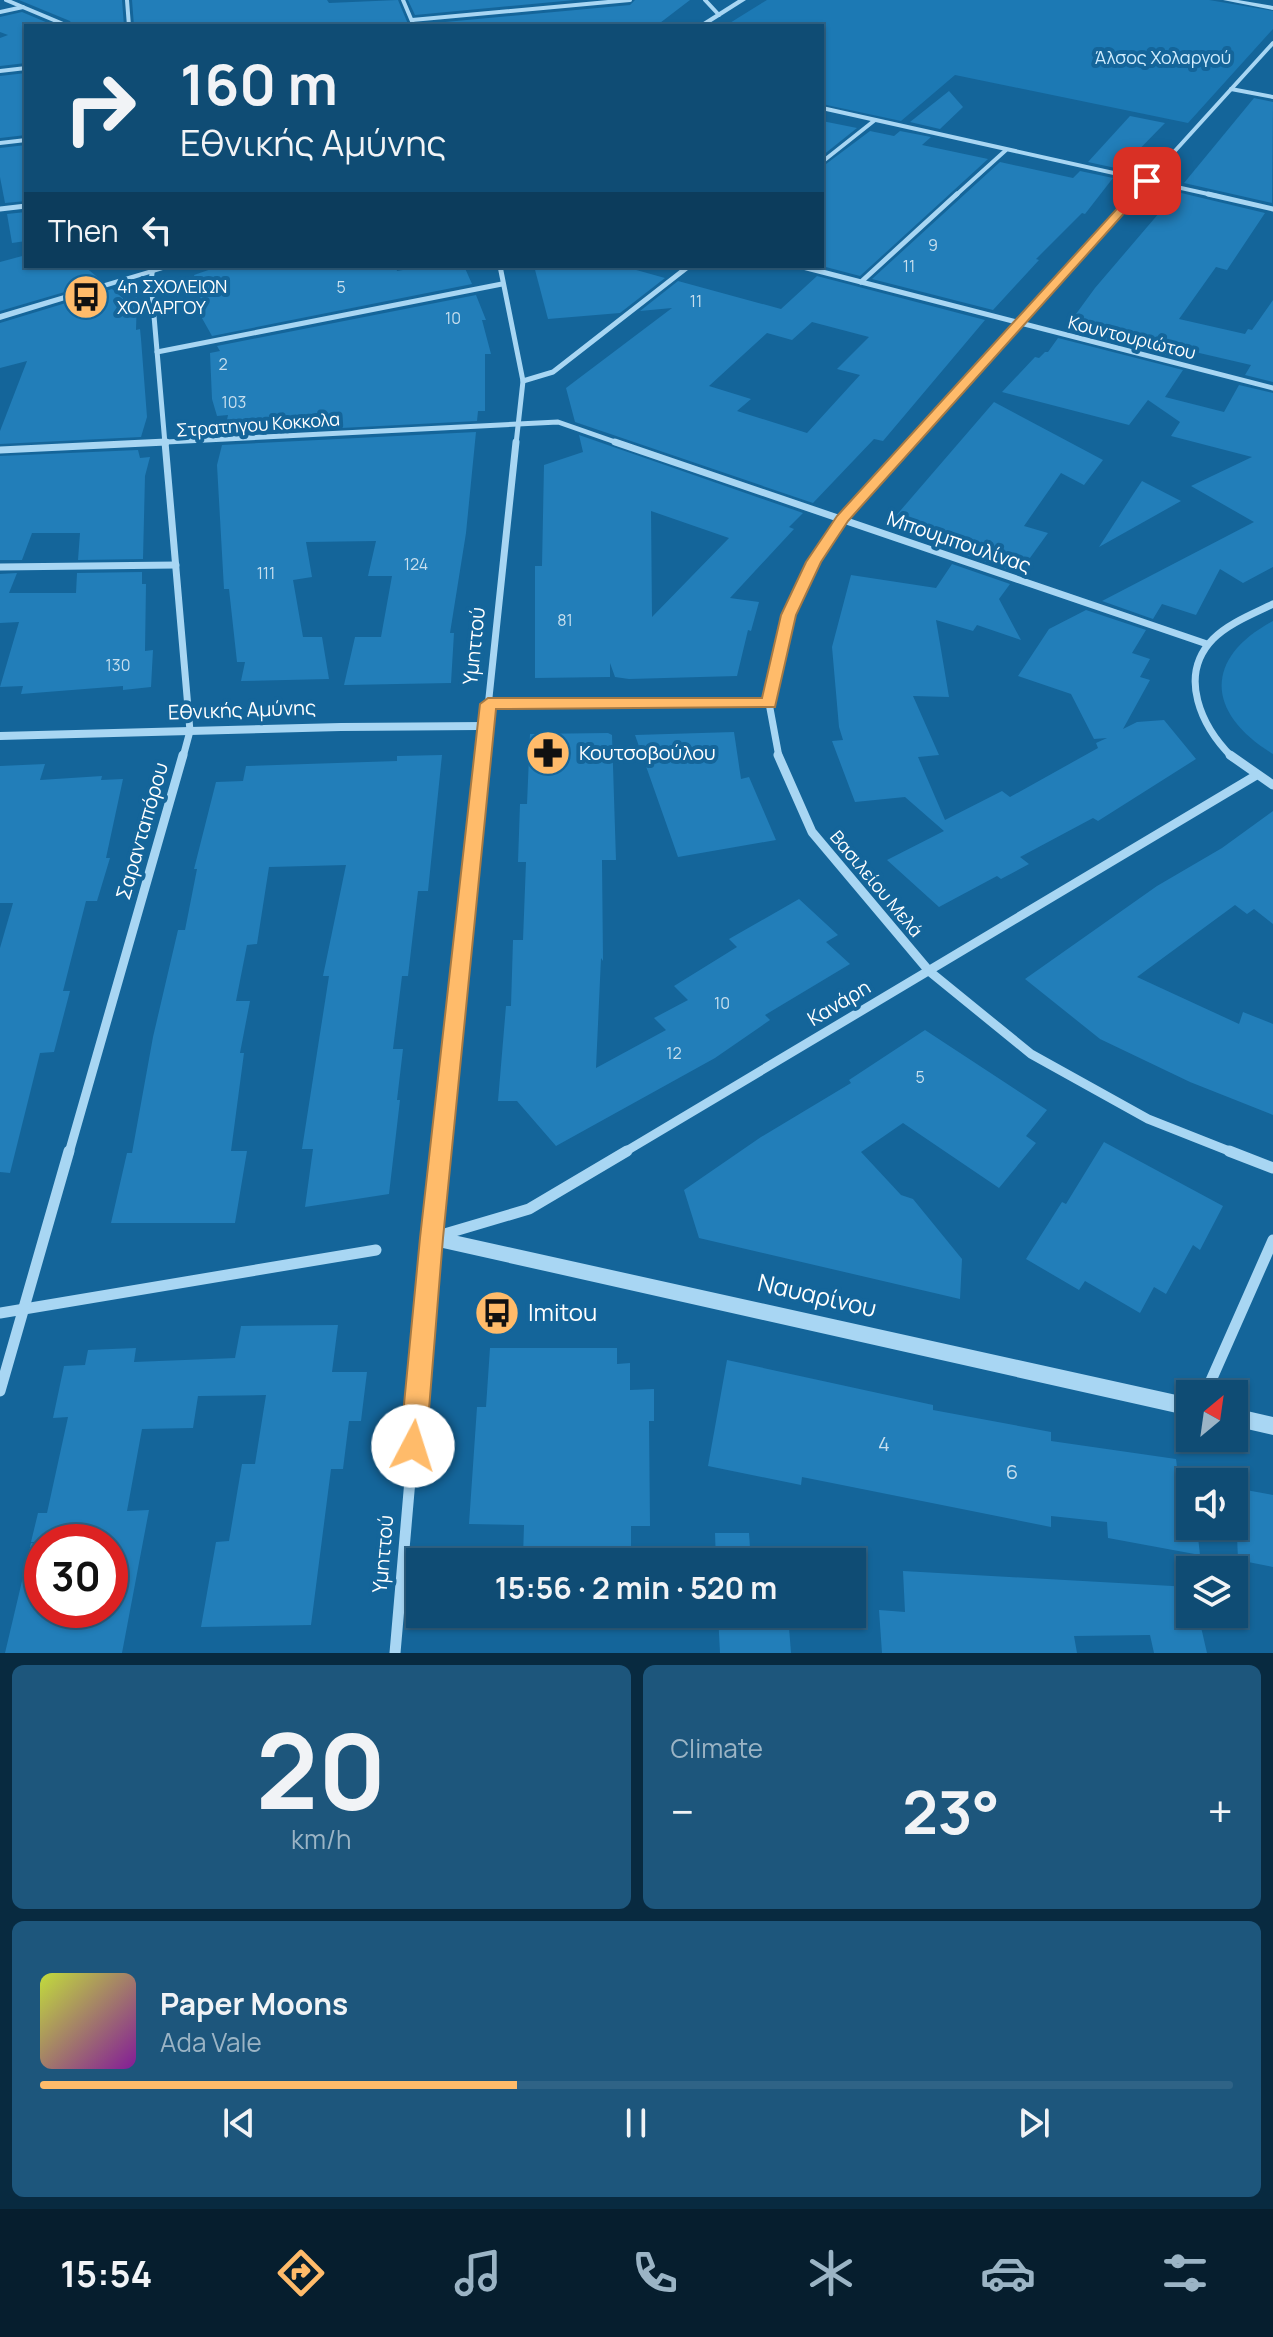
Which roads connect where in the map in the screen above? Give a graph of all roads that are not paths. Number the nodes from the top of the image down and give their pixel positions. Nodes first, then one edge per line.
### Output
1 (6, 0) edge
2 (127, 0) edge
3 (403, 0) edge
4 (630, 0) edge
5 (705, 0) edge
6 (743, 0) edge
7 (1226, 0) edge
8 (23, 7) junction
9 (1273, 8) edge
10 (0, 12) edge
11 (719, 15) junction
12 (412, 20) junction
13 (63, 24) edge
14 (129, 24) edge
15 (413, 24) edge
16 (703, 24) edge
17 (1273, 43) edge
18 (24, 68) edge
19 (0, 71) edge
20 (1231, 89) junction
21 (1273, 97) edge
22 (824, 108) edge
23 (875, 120) junction
24 (24, 140) edge
25 (0, 143) edge
26 (1006, 150) junction
27 (824, 160) edge
28 (1147, 181) junction
29 (24, 206) edge
30 (0, 209) edge
31 (1273, 209) edge
32 (157, 268) edge
33 (500, 268) edge
34 (686, 268) edge
35 (807, 268) edge
36 (861, 282) junction
37 (502, 284) junction
38 (0, 317) edge
39 (1018, 324) junction
40 (157, 352) junction
41 (523, 381) junction
42 (1273, 388) edge
43 (517, 422) junction
44 (165, 444) junction
45 (0, 450) edge
46 (842, 519) junction
47 (176, 565) junction
48 (0, 567) edge
49 (1273, 604) edge
50 (1207, 644) junction
51 (769, 703) junction
52 (488, 704) junction
53 (486, 726) junction
54 (190, 731) junction
55 (0, 736) edge
56 (1255, 776) junction
57 (1273, 785) edge
58 (929, 971) junction
59 (1273, 1168) edge
60 (431, 1238) junction
61 (1273, 1240) edge
62 (376, 1250) dead end
63 (23, 1309) junction
64 (0, 1313) edge
65 (1211, 1380) edge
66 (0, 1391) edge
67 (1176, 1404) edge
68 (1248, 1420) edge
69 (1273, 1426) edge
70 (395, 1653) edge

1 - 8 street
2 - 14 street
3 - 12 street
4 - 12 street
5 - 11 street
6 - 11 street
7 - 9 street
8 - 10 street
8 - 13 street
11 - 16 street
12 - 15 street
17 - 20 street, Βασιλείου Μελά
18 - 19 street
20 - 21 street
20 - 28 street, Βασιλείου Μελά
22 - 23 street
23 - 26 street
23 - 27 street
24 - 25 street
26 - 28 street
26 - 36 street
28 - 31 street
28 - 39 street, Βασιλείου Μελά
29 - 30 street
32 - 38 street
32 - 40 street, Σαρανταπόρου
33 - 37 street, Υμηττού
34 - 41 street
35 - 36 street, Κουντουριώτου
36 - 39 street, Κουντουριώτου
37 - 40 street
37 - 41 street, Υμηττού
39 - 42 street, Κουντουριώτου
39 - 46 street, Βασιλείου Μελά
40 - 44 street, Σαρανταπόρου
41 - 43 street, Υμηττού
43 - 44 street, Στρατηγου Κοκκολα
43 - 46 street, Μπουμπουλίνας
43 - 52 street, Υμηττού
44 - 45 street, Στρατηγου Κοκκολα
44 - 47 street, Σαρανταπόρου
46 - 50 street, Μπουμπουλίνας
46 - 51 street, Βασιλείου Μελά
47 - 48 street
47 - 54 street, Σαρανταπόρου
49 - 50 street
50 - 56 street
51 - 52 street
51 - 58 street, Βασιλείου Μελά
52 - 53 street, Υμηττού
53 - 54 street, Εθνικής Αμύνης
53 - 60 street, Υμηττού
54 - 55 street, Εθνικής Αμύνης
54 - 63 street, Σαρανταπόρου
56 - 57 street
56 - 58 street, Κανάρη
58 - 59 street, Βασιλείου Μελά
58 - 60 street, Κανάρη
60 - 67 street, Ναυαρίνου
60 - 70 street, Υμηττού
61 - 65 street
62 - 63 street
63 - 64 street
63 - 66 street, Σαρανταπόρου
68 - 69 street

